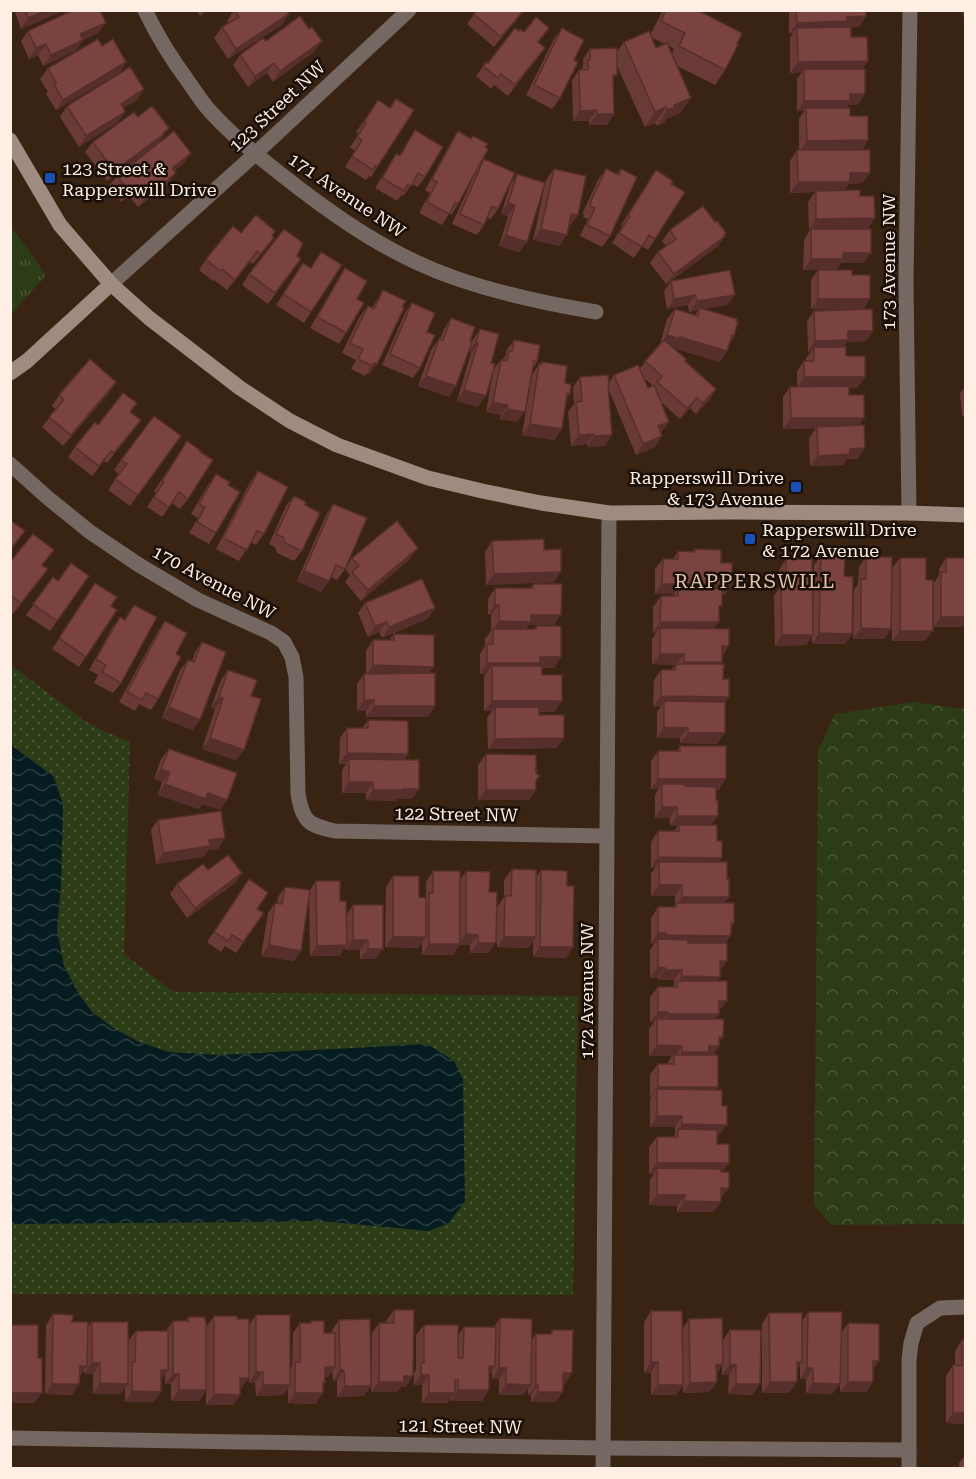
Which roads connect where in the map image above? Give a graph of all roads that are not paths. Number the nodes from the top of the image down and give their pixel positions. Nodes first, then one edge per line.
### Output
1 (145, 10) edge
2 (408, 10) edge
3 (910, 10) edge
4 (10, 140) edge
5 (255, 154) junction
6 (111, 284) junction
7 (596, 312) dead end
8 (10, 373) edge
9 (10, 464) edge
10 (609, 513) junction
11 (909, 513) junction
12 (966, 515) edge
13 (307, 821) joint
14 (606, 836) junction
15 (966, 1307) edge
16 (10, 1438) edge
17 (603, 1448) junction
18 (909, 1450) junction
19 (603, 1468) edge
20 (909, 1468) edge

1 - 5 street, 171 Avenue NW
2 - 5 street, 123 Street NW
3 - 11 street, 173 Avenue NW
4 - 6 street
5 - 6 street, 123 Street NW
5 - 7 street, 171 Avenue NW
6 - 8 street, 123 Street NW
6 - 10 street
9 - 13 street, 170 Avenue NW
10 - 11 street
10 - 14 street, 172 Avenue NW
11 - 12 street
13 - 14 street, 122 Street NW
14 - 17 street, 172 Avenue NW
15 - 18 street
16 - 17 street, 121 Street NW
17 - 18 street, 121 Street NW
17 - 19 street, 172 Avenue NW
18 - 20 street

